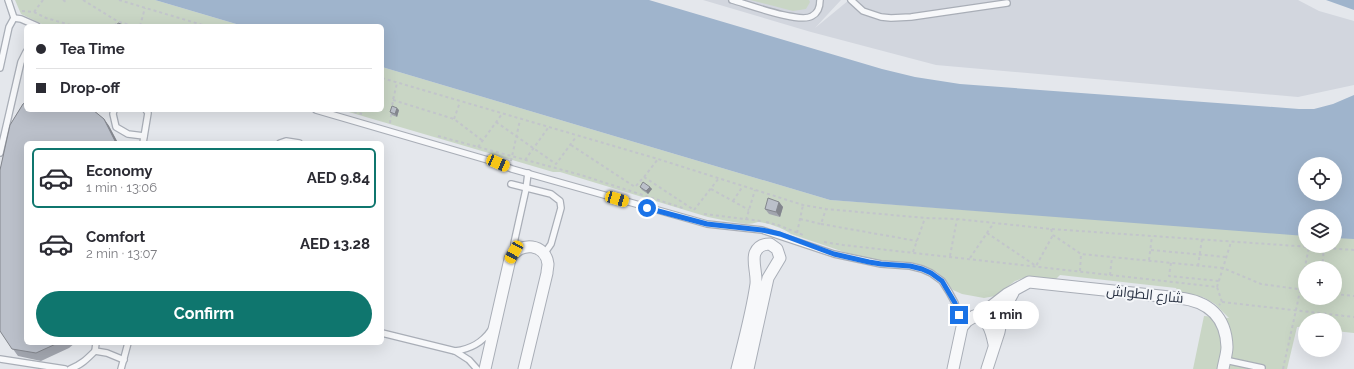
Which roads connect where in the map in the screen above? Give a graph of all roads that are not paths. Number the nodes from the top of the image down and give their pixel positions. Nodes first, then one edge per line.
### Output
1 (8, 0) edge
2 (732, 0) edge
3 (820, 0) edge
4 (851, 0) edge
5 (1007, 2) dead end
6 (14, 18) junction
7 (32, 24) edge
8 (24, 56) edge
9 (0, 68) edge
10 (114, 112) edge
11 (147, 112) edge
12 (323, 112) edge
13 (144, 136) junction
14 (143, 141) edge
15 (0, 153) edge
16 (528, 173) junction
17 (511, 184) dead end
18 (526, 188) junction
19 (514, 252) junction
20 (544, 255) junction
21 (1015, 289) junction
22 (974, 316) junction
23 (496, 321) junction
24 (962, 327) junction
25 (384, 334) edge
26 (96, 345) edge
27 (128, 345) edge
28 (995, 345) junction
29 (94, 351) junction
30 (455, 351) junction
31 (0, 359) edge
32 (124, 360) junction
33 (1224, 364) edge
34 (1262, 368) edge
35 (65, 369) edge
36 (70, 369) edge
37 (121, 369) edge
38 (477, 369) edge
39 (485, 369) edge
40 (524, 369) edge
41 (737, 369) edge
42 (748, 369) edge
43 (953, 369) edge
44 (987, 369) edge

1 - 6 lane
2 - 3 lane
4 - 5 lane
6 - 7 lane
6 - 9 lane
8 - 15 lane
10 - 13 lane
11 - 13 lane
12 - 16 lane
13 - 14 lane
16 - 18 lane
16 - 24 lane
17 - 18 lane
18 - 19 lane
18 - 20 lane
19 - 20 street
19 - 23 street
20 - 40 street
21 - 22 street, شارع الطواش
21 - 28 street
21 - 33 street, شارع الطواش
22 - 24 street, شارع الطواش
22 - 28 street
23 - 30 lane
23 - 39 street
24 - 43 street
25 - 30 lane
26 - 29 lane
27 - 32 lane
28 - 44 street
29 - 32 lane
29 - 36 lane
30 - 38 lane
31 - 35 lane
32 - 37 lane
33 - 34 lane
41 - 42 street

